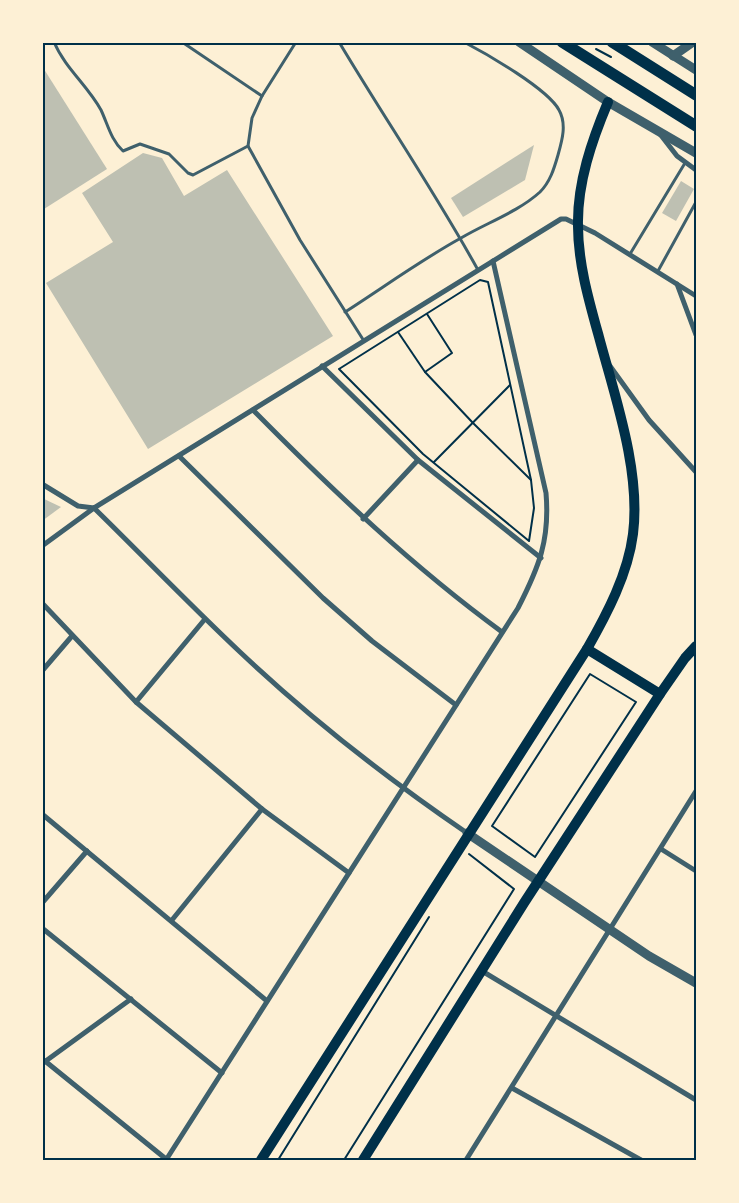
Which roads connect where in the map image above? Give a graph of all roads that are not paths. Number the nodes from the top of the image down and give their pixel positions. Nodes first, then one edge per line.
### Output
1 (54, 42) edge
2 (182, 42) edge
3 (296, 42) edge
4 (339, 42) edge
5 (464, 42) edge
6 (519, 42) edge
7 (562, 42) edge
8 (612, 42) edge
9 (652, 42) edge
10 (693, 42) edge
11 (673, 56) junction
12 (696, 70) edge
13 (696, 95) edge
14 (262, 96) junction
15 (608, 102) junction
16 (696, 126) edge
17 (659, 131) junction
18 (248, 146) junction
19 (696, 153) edge
20 (685, 162) junction
21 (696, 170) edge
22 (696, 202) edge
23 (578, 224) junction
24 (460, 238) junction
25 (630, 254) junction
26 (493, 261) junction
27 (478, 270) junction
28 (658, 271) junction
29 (677, 284) junction
30 (696, 296) edge
31 (345, 312) junction
32 (696, 335) edge
33 (364, 341) junction
34 (604, 358) junction
35 (322, 366) junction
36 (253, 410) junction
37 (179, 456) junction
38 (418, 460) junction
39 (696, 472) edge
40 (42, 484) edge
41 (94, 508) junction
42 (363, 519) junction
43 (42, 546) edge
44 (541, 558) junction
45 (42, 603) edge
46 (205, 619) junction
47 (502, 632) junction
48 (72, 636) junction
49 (696, 646) edge
50 (587, 649) junction
51 (42, 672) edge
52 (660, 694) junction
53 (136, 702) junction
54 (456, 705) junction
55 (403, 789) junction
56 (696, 791) edge
57 (262, 809) junction
58 (42, 814) edge
59 (467, 833) junction
60 (661, 849) junction
61 (87, 851) junction
62 (696, 871) edge
63 (349, 872) junction
64 (539, 883) junction
65 (42, 903) edge
66 (172, 920) junction
67 (42, 928) edge
68 (610, 930) junction
69 (481, 971) junction
70 (696, 983) edge
71 (131, 999) junction
72 (267, 1001) junction
73 (557, 1016) junction
74 (44, 1062) edge
75 (222, 1073) junction
76 (512, 1088) junction
77 (696, 1100) edge
78 (166, 1160) edge
79 (261, 1160) edge
80 (363, 1160) edge
81 (468, 1160) edge
82 (641, 1160) edge

1 - 18 lane
2 - 14 lane
3 - 14 lane
4 - 24 lane
5 - 24 lane
6 - 15 street
7 - 16 main road
8 - 13 main road
9 - 11 street
10 - 11 street
11 - 12 street
14 - 18 lane
15 - 17 street
15 - 23 main road
17 - 19 street
17 - 20 street
18 - 31 lane
20 - 21 street
20 - 25 lane
22 - 28 lane
23 - 25 street
23 - 26 street
23 - 34 main road
24 - 27 lane
24 - 31 lane
25 - 28 street
26 - 27 street
26 - 44 street
27 - 33 street
28 - 29 street
29 - 30 street
29 - 32 street
31 - 33 lane
33 - 35 street
34 - 39 street
34 - 50 main road
35 - 36 street
35 - 38 street
36 - 37 street
36 - 42 street
37 - 41 street
37 - 54 street
38 - 42 street
38 - 44 street
40 - 41 street
41 - 43 street
41 - 46 street
42 - 47 street
44 - 47 street
45 - 48 street
46 - 53 street
46 - 55 street
47 - 54 street
48 - 51 street
48 - 53 street
49 - 52 main road
50 - 52 main road
50 - 59 main road
52 - 64 main road
53 - 57 street
54 - 55 street
55 - 59 street
55 - 63 street
56 - 60 street
57 - 63 street
57 - 66 street
58 - 61 street
59 - 64 street
59 - 79 main road
60 - 62 street
60 - 68 street
61 - 65 street
61 - 66 street
63 - 72 street
64 - 68 street
64 - 69 main road
66 - 72 street
67 - 71 street
68 - 70 street
68 - 73 street
69 - 73 street
69 - 80 main road
71 - 74 street
71 - 75 street
72 - 75 street
73 - 76 street
73 - 77 street
74 - 78 street
75 - 78 street
76 - 81 street
76 - 82 street

